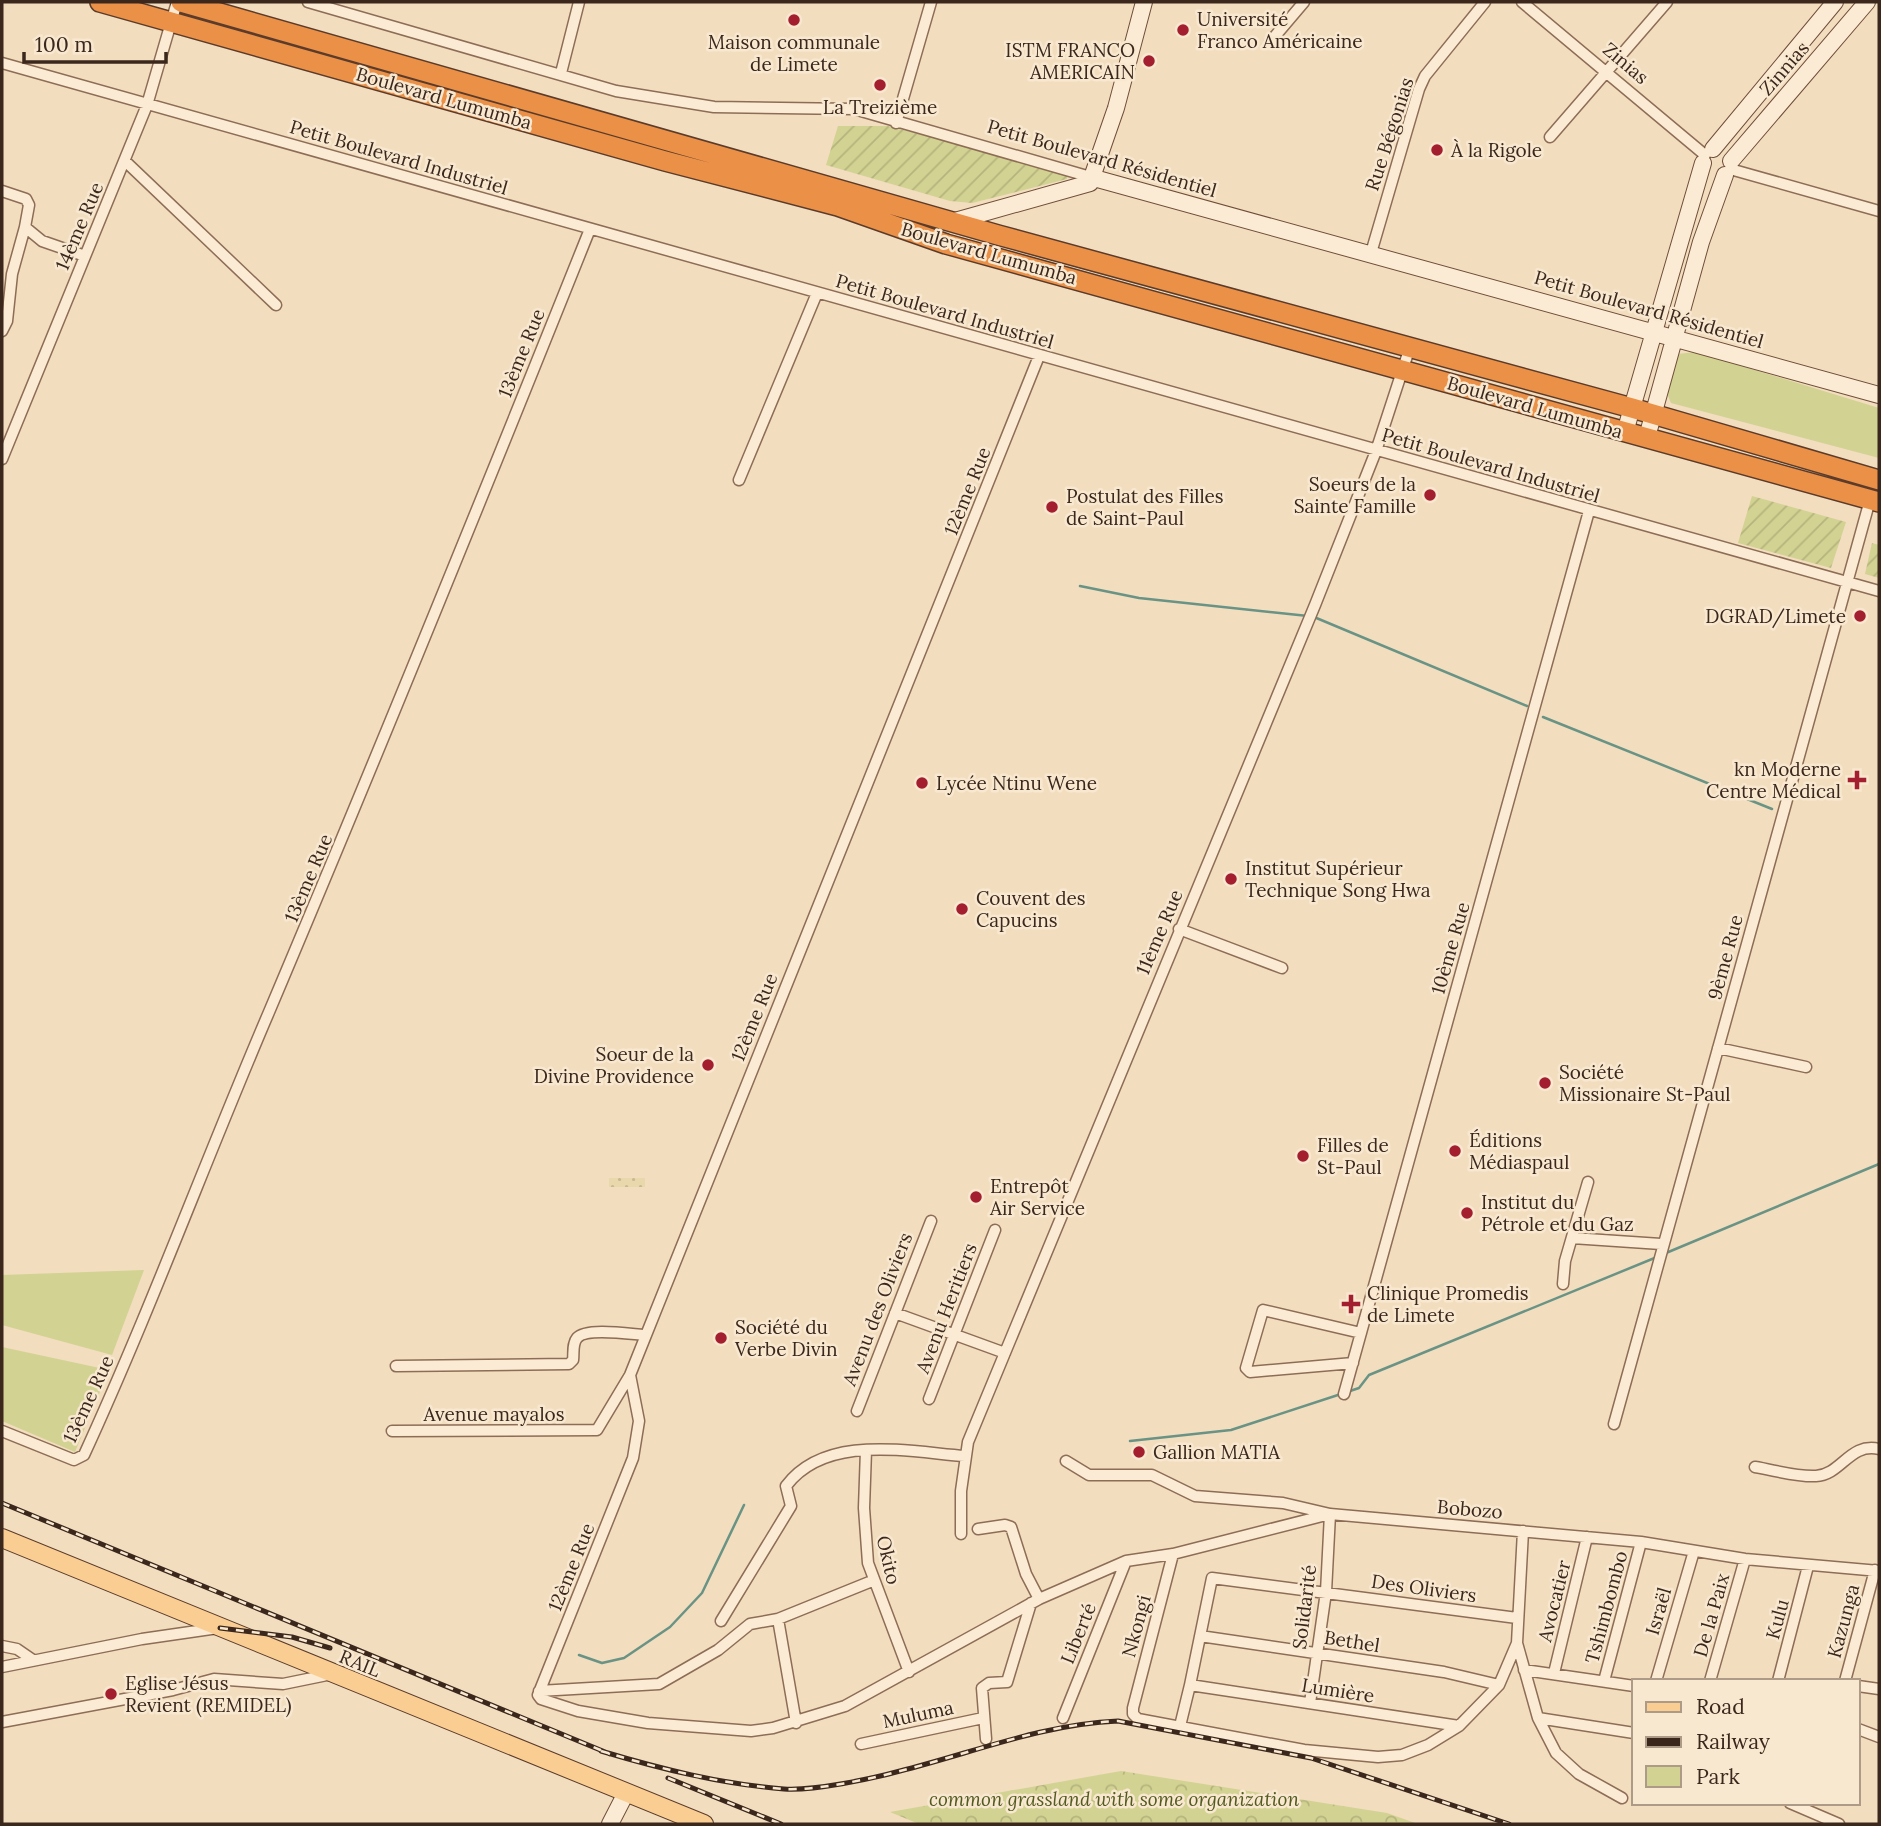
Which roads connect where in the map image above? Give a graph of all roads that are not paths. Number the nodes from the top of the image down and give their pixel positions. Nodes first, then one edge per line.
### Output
1 (100, 2) edge
2 (179, 2) edge
3 (308, 2) edge
4 (579, 2) edge
5 (931, 2) edge
6 (1144, 2) edge
7 (1304, 2) edge
8 (1485, 2) edge
9 (1522, 2) edge
10 (1667, 2) edge
11 (1835, 2) edge
12 (1867, 2) edge
13 (171, 22) junction
14 (1270, 42) dead end
15 (2, 63) edge
16 (1605, 72) junction
17 (561, 73) junction
18 (147, 105) junction
19 (896, 122) junction
20 (1550, 137) dead end
21 (1707, 156) junction
22 (125, 161) junction
23 (1729, 168) junction
24 (1094, 178) junction
25 (2, 191) edge
26 (1879, 210) edge
27 (955, 222) junction
28 (25, 226) junction
29 (590, 229) junction
30 (1371, 253) junction
31 (85, 256) junction
32 (7, 273) edge
33 (817, 293) junction
34 (276, 305) dead end
35 (2, 331) edge
36 (1653, 332) junction
37 (1676, 338) junction
38 (1410, 347) junction
39 (1039, 356) junction
40 (1404, 370) junction
41 (1879, 396) edge
42 (1632, 408) junction
43 (1654, 414) junction
44 (1625, 432) junction
45 (1647, 437) junction
46 (1376, 451) junction
47 (2, 459) edge
48 (1879, 480) edge
49 (739, 481) dead end
50 (1875, 501) edge
51 (1589, 512) junction
52 (1848, 582) junction
53 (1879, 590) edge
54 (1179, 929) junction
55 (1282, 968) dead end
56 (1718, 1048) junction
57 (1807, 1067) dead end
58 (1588, 1182) dead end
59 (931, 1221) dead end
60 (995, 1230) dead end
61 (1572, 1238) junction
62 (1661, 1244) junction
63 (1563, 1284) dead end
64 (895, 1313) junction
65 (1361, 1333) junction
66 (644, 1335) junction
67 (955, 1335) junction
68 (1005, 1353) junction
69 (1353, 1363) junction
70 (396, 1366) dead end
71 (630, 1376) junction
72 (1344, 1394) dead end
73 (929, 1399) dead end
74 (857, 1411) dead end
75 (1614, 1424) dead end
76 (2, 1431) edge
77 (392, 1432) dead end
78 (1879, 1449) edge
79 (866, 1450) junction
80 (965, 1456) junction
81 (1066, 1461) dead end
82 (1755, 1467) dead end
83 (1330, 1514) junction
84 (978, 1530) dead end
85 (1523, 1531) junction
86 (961, 1534) dead end
87 (1587, 1537) junction
88 (2, 1538) edge
89 (1641, 1542) junction
90 (1694, 1551) junction
91 (1174, 1553) junction
92 (1745, 1559) junction
93 (1126, 1561) junction
94 (1808, 1566) junction
95 (1877, 1571) edge
96 (872, 1581) junction
97 (1326, 1592) junction
98 (1035, 1601) junction
99 (1517, 1618) junction
100 (778, 1619) junction
101 (721, 1621) dead end
102 (220, 1628) junction
103 (1199, 1636) junction
104 (1517, 1643) junction
105 (2, 1646) edge
106 (1316, 1653) junction
107 (33, 1660) junction
108 (2, 1667) edge
109 (1524, 1670) junction
110 (909, 1672) junction
111 (1554, 1673) junction
112 (332, 1674) junction
113 (1657, 1679) edge
114 (1711, 1679) edge
115 (1779, 1679) edge
116 (1846, 1679) edge
117 (1604, 1681) junction
118 (1190, 1685) junction
119 (1499, 1685) junction
120 (1632, 1686) edge
121 (1860, 1686) edge
122 (1879, 1689) edge
123 (539, 1693) junction
124 (1310, 1703) junction
125 (984, 1718) junction
126 (1063, 1718) dead end
127 (1538, 1718) junction
128 (2, 1722) edge
129 (796, 1723) junction
130 (1181, 1726) junction
131 (1460, 1726) junction
132 (1860, 1730) edge
133 (1632, 1733) edge
134 (1879, 1737) edge
135 (986, 1738) dead end
136 (861, 1744) dead end
137 (626, 1793) junction
138 (1622, 1798) dead end
139 (1795, 1805) edge
140 (610, 1824) edge
141 (704, 1824) edge
142 (1839, 1824) edge

1 - 13 highway, Boulevard Lumumba
2 - 13 street, 14ème Rue
2 - 27 highway, Boulevard Lumumba
3 - 17 street, Petit Boulevard Résidentiel
4 - 17 street
5 - 19 street
6 - 24 street
7 - 14 street
8 - 30 street, Rue Bégonias
9 - 16 street, Zinias
10 - 16 street
11 - 21 street
12 - 23 street, Zinnias
13 - 18 street, 14ème Rue
13 - 40 highway, Boulevard Lumumba
15 - 18 street, Petit Boulevard Industriel
16 - 20 street
16 - 21 street, Zinias
17 - 19 street, Petit Boulevard Résidentiel
18 - 22 street, 14ème Rue
18 - 29 street, Petit Boulevard Industriel
19 - 24 street, Petit Boulevard Résidentiel
21 - 23 street
21 - 23 street
21 - 36 street
22 - 31 street, 14ème Rue
22 - 34 street
23 - 26 street
23 - 37 street
24 - 27 street
24 - 30 street, Petit Boulevard Résidentiel
25 - 28 street
27 - 38 highway, Boulevard Lumumba
28 - 31 street
28 - 32 street
29 - 33 street, Petit Boulevard Industriel
29 - 76 street, 13ème Rue
30 - 36 street, Petit Boulevard Résidentiel
31 - 47 street, 14ème Rue
32 - 35 street
33 - 39 street, Petit Boulevard Industriel
33 - 49 street
36 - 37 street, Petit Boulevard Résidentiel
36 - 42 street
37 - 41 street, Petit Boulevard Résidentiel
37 - 43 street
38 - 40 street, 11ème Rue
38 - 42 highway, Boulevard Lumumba
39 - 46 street, Petit Boulevard Industriel
39 - 66 street, 12ème Rue
40 - 44 highway, Boulevard Lumumba
40 - 46 street, 11ème Rue
42 - 43 highway, Boulevard Lumumba
42 - 44 street
43 - 45 street
43 - 48 highway, Boulevard Lumumba
44 - 45 highway, Boulevard Lumumba
45 - 50 highway, Boulevard Lumumba
46 - 51 street, Petit Boulevard Industriel
46 - 54 street, 11ème Rue
50 - 52 street, 9ème Rue
51 - 52 street, Petit Boulevard Industriel
51 - 65 street, 10ème Rue
52 - 53 street, Petit Boulevard Industriel
52 - 56 street, 9ème Rue
54 - 55 street
54 - 68 street, 11ème Rue
56 - 57 street
56 - 62 street, 9ème Rue
58 - 61 street
59 - 64 street, Avenu des Oliviers
60 - 67 street, Avenu Heritiers
61 - 62 street
61 - 63 street
62 - 75 street, 9ème Rue
64 - 67 street
64 - 74 street, Avenu des Oliviers
65 - 69 street, 10ème Rue
65 - 69 street
66 - 70 street
66 - 71 street, 12ème Rue
67 - 68 street
67 - 73 street, Avenu Heritiers
68 - 80 street, 11ème Rue
69 - 72 street, 10ème Rue
71 - 77 street, Avenue mayalos
71 - 123 street, 12ème Rue
78 - 82 street
79 - 80 street
79 - 96 street, Okito
79 - 101 street
80 - 86 street, 11ème Rue
81 - 83 street, Bobozo
83 - 85 street, Bobozo
83 - 91 street
83 - 97 street, Solidarité
84 - 98 street
85 - 87 street, Bobozo
85 - 99 street
87 - 89 street, Bobozo
87 - 111 street, Avocatier
88 - 102 main road, RAIL
89 - 90 street, Bobozo
89 - 117 street, Tshimbombo
90 - 92 street, Bobozo
90 - 113 street, Israël
91 - 93 street
91 - 130 street, Nkongi
92 - 94 street, Bobozo
92 - 114 street, De la Paix
93 - 98 street
93 - 126 street, Liberté
94 - 95 street, Bobozo
94 - 115 street, Kulu
95 - 116 street, Kazunga
96 - 100 street
96 - 110 street, Okito
97 - 99 street, Des Oliviers
97 - 103 street
97 - 106 street, Solidarité
98 - 110 street
98 - 125 street
99 - 104 street
100 - 123 street
100 - 129 street
102 - 107 street
102 - 112 main road, RAIL
103 - 106 street, Bethel
103 - 118 street
104 - 109 street
104 - 119 street
105 - 107 street
106 - 119 street, Bethel
106 - 124 street, Solidarité
107 - 108 street
109 - 111 street
109 - 127 street
110 - 129 street
111 - 117 street
112 - 128 street
112 - 137 main road, RAIL
117 - 120 street
118 - 124 street, Lumière
118 - 130 street
119 - 131 street
121 - 122 street
123 - 129 street
124 - 131 street, Lumière
125 - 135 street
125 - 136 street, Muluma
127 - 133 street
127 - 138 street
130 - 131 street
132 - 134 street
137 - 140 street
137 - 141 main road, RAIL
139 - 142 street

